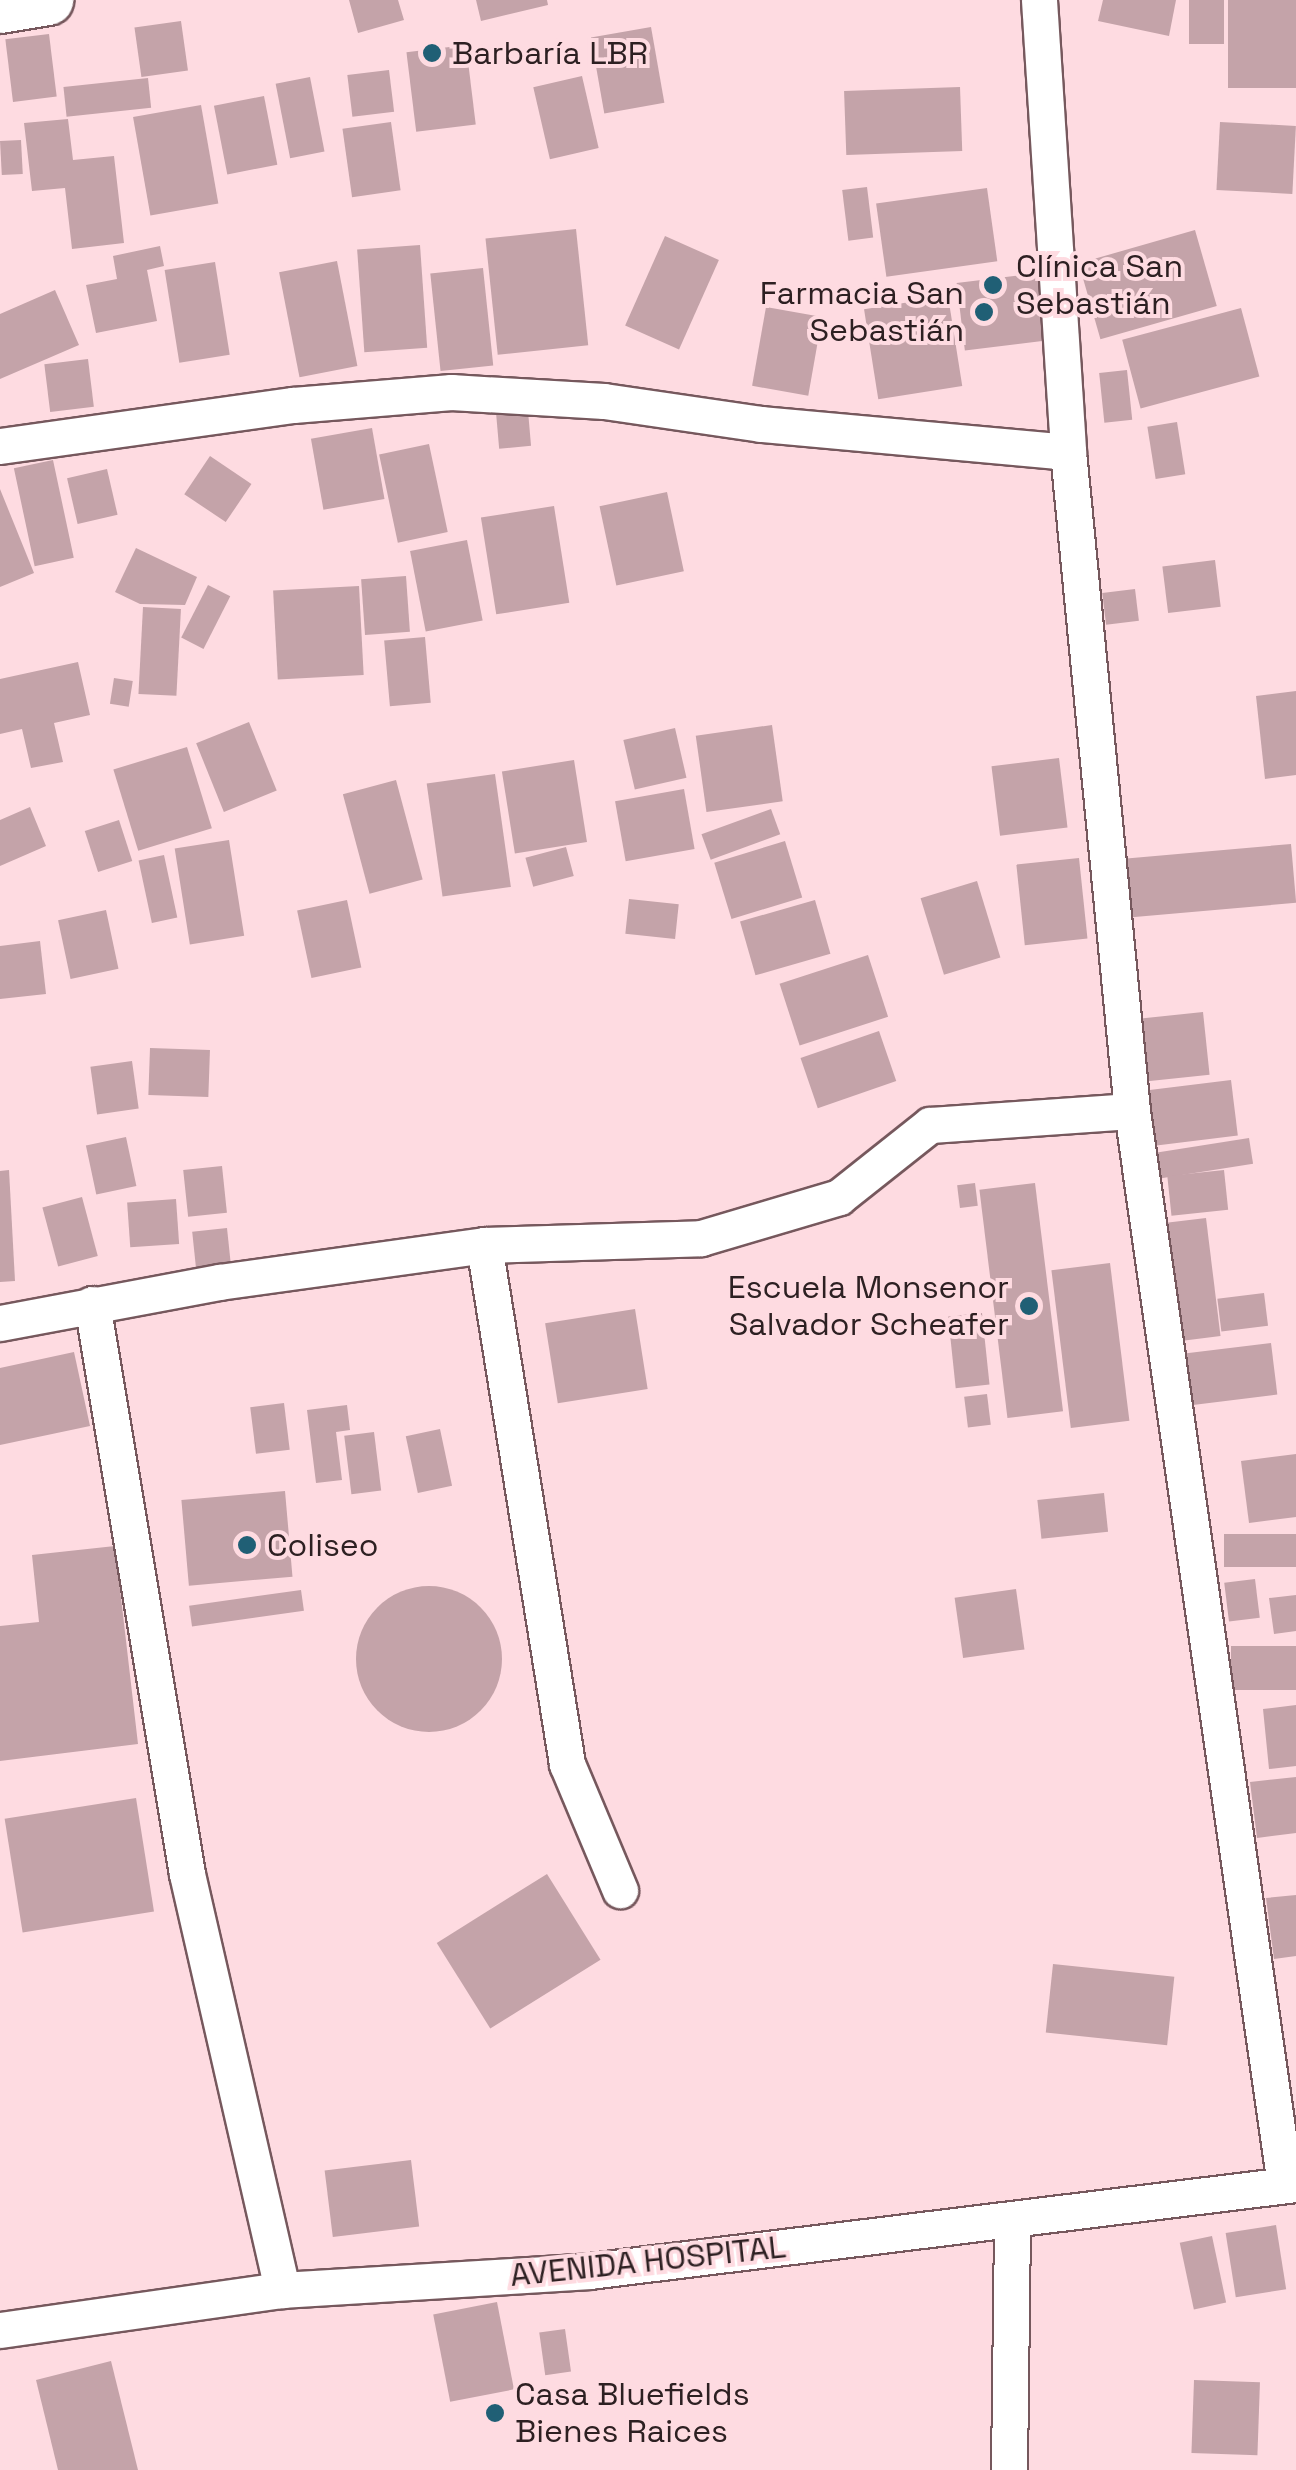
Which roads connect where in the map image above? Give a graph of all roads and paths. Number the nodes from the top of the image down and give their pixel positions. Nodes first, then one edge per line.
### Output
1 (48, 0) edge
2 (1039, 0) edge
3 (0, 8) edge
4 (0, 446) edge
5 (1068, 452) junction
6 (1132, 1111) junction
7 (484, 1246) junction
8 (92, 1304) junction
9 (0, 1323) edge
10 (620, 1890) dead end
11 (1291, 2184) edge
12 (1012, 2219) junction
13 (282, 2290) junction
14 (0, 2330) edge
15 (1009, 2470) edge

1 - 3 street
2 - 5 street
4 - 5 street
5 - 6 street
6 - 7 street
6 - 11 street
7 - 8 street
7 - 10 street
8 - 9 street
8 - 13 street
11 - 12 street, AVENIDA HOSPITAL
12 - 13 street, AVENIDA HOSPITAL
12 - 15 street
13 - 14 street, AVENIDA HOSPITAL

